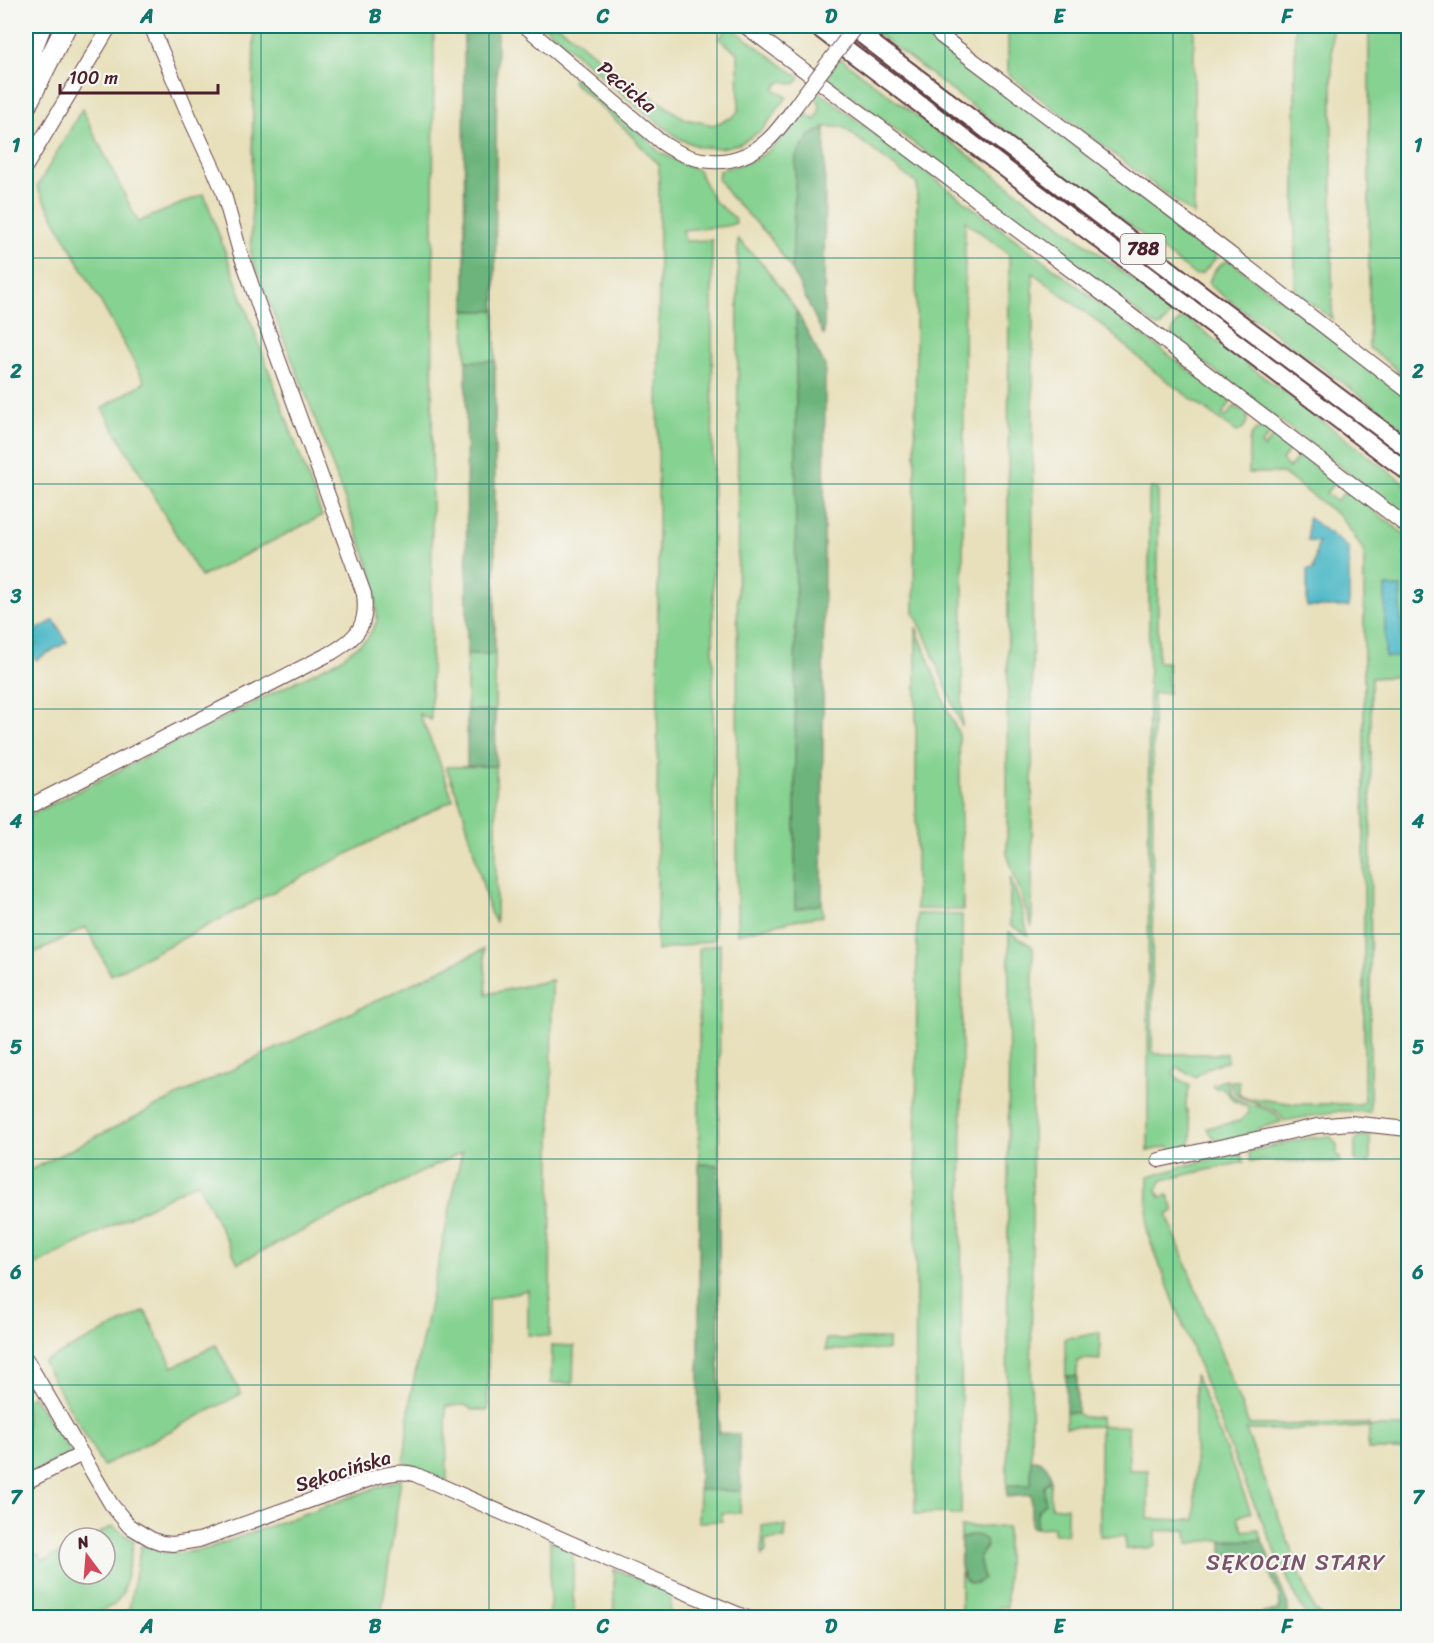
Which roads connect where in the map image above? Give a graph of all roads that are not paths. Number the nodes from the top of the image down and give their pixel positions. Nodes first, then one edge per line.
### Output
1 (42, 26) edge
2 (68, 26) edge
3 (110, 26) edge
4 (152, 26) edge
5 (525, 26) edge
6 (745, 26) edge
7 (816, 26) edge
8 (850, 26) edge
9 (856, 26) edge
10 (934, 26) edge
11 (26, 63) edge
12 (26, 106) edge
13 (26, 166) edge
14 (1408, 391) edge
15 (1408, 449) edge
16 (1408, 472) edge
17 (1408, 527) edge
18 (26, 808) edge
19 (1408, 1129) edge
20 (1159, 1160) dead end
21 (26, 1359) edge
22 (82, 1454) junction
23 (26, 1482) edge
24 (747, 1617) edge

1 - 11 highway
2 - 12 highway
3 - 13 street
4 - 18 street
5 - 9 street, Pęcicka, bridge
6 - 17 street
7 - 16 main road, 788
8 - 15 main road, 788
10 - 14 street
19 - 20 street
21 - 22 street, Sękocińska
22 - 23 street
22 - 24 street, Sękocińska

